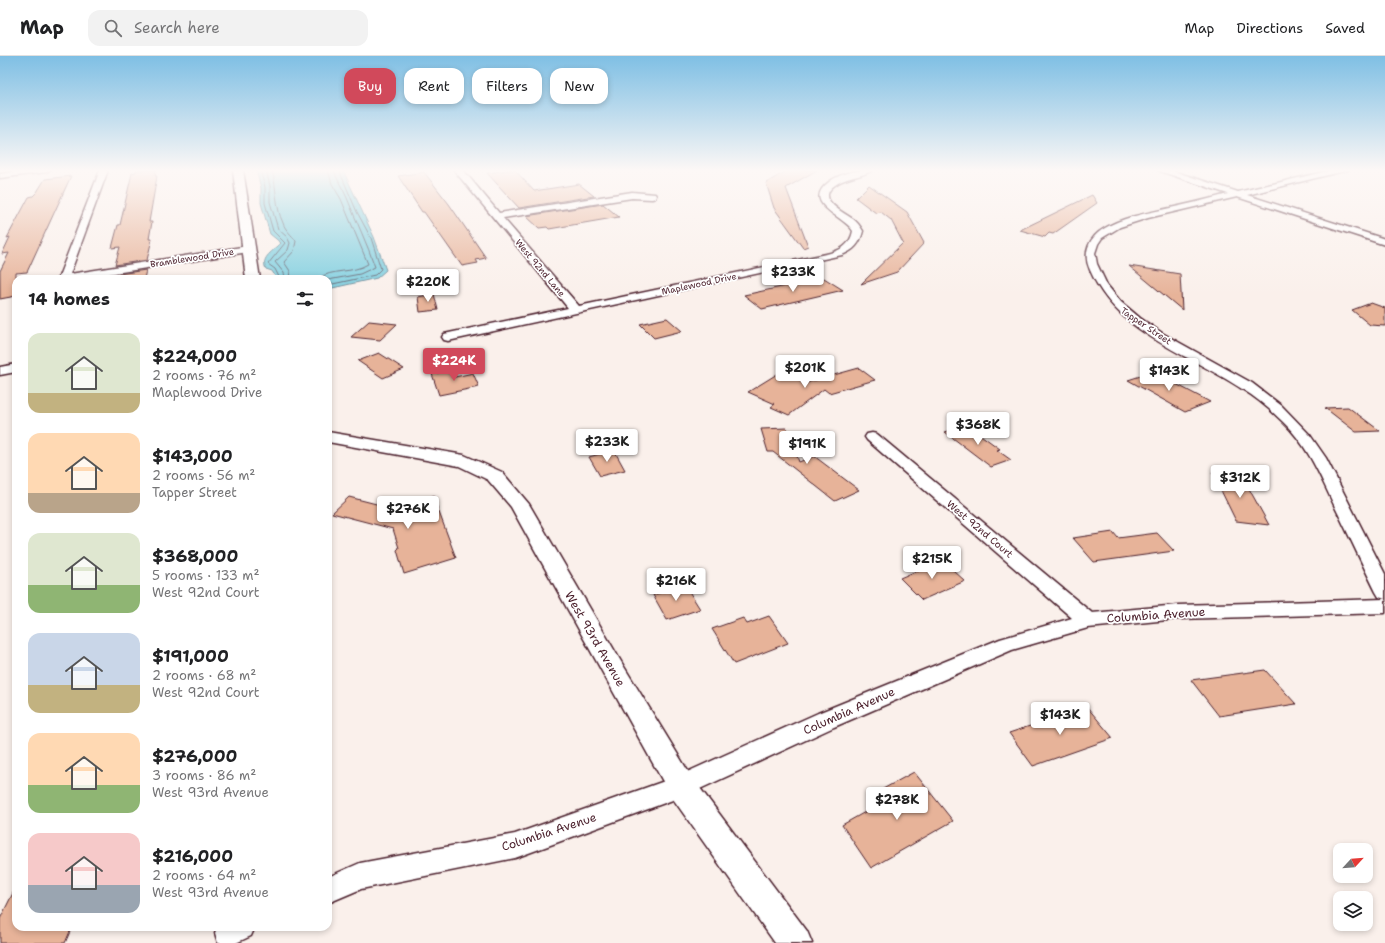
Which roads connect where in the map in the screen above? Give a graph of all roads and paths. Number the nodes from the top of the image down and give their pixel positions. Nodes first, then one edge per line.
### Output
1 (89, 211) edge
2 (243, 211) edge
3 (493, 211) edge
4 (527, 211) edge
5 (835, 211) edge
6 (1167, 211) edge
7 (1289, 211) edge
8 (497, 216) junction
9 (1385, 242) edge
10 (248, 246) junction
11 (65, 275) edge
12 (71, 275) edge
13 (252, 275) edge
14 (576, 310) junction
15 (448, 337) dead end
16 (12, 369) edge
17 (0, 371) edge
18 (872, 437) dead end
19 (332, 438) edge
20 (1385, 592) edge
21 (1385, 606) edge
22 (1088, 621) junction
23 (681, 786) junction
24 (332, 888) edge
25 (795, 943) edge

1 - 11 street
2 - 10 street
3 - 8 street, West 92nd Lane
4 - 8 street
5 - 14 street, Maplewood Drive
6 - 20 street, Tapper Street
7 - 9 street
8 - 14 street, West 92nd Lane
10 - 12 street, Bramblewood Drive
10 - 13 street
14 - 15 street, Maplewood Drive
16 - 17 street
18 - 22 street, West 92nd Court
19 - 23 street, West 93rd Avenue
21 - 22 street, Columbia Avenue
22 - 23 street, Columbia Avenue
23 - 24 street, Columbia Avenue
23 - 25 street, West 93rd Avenue

